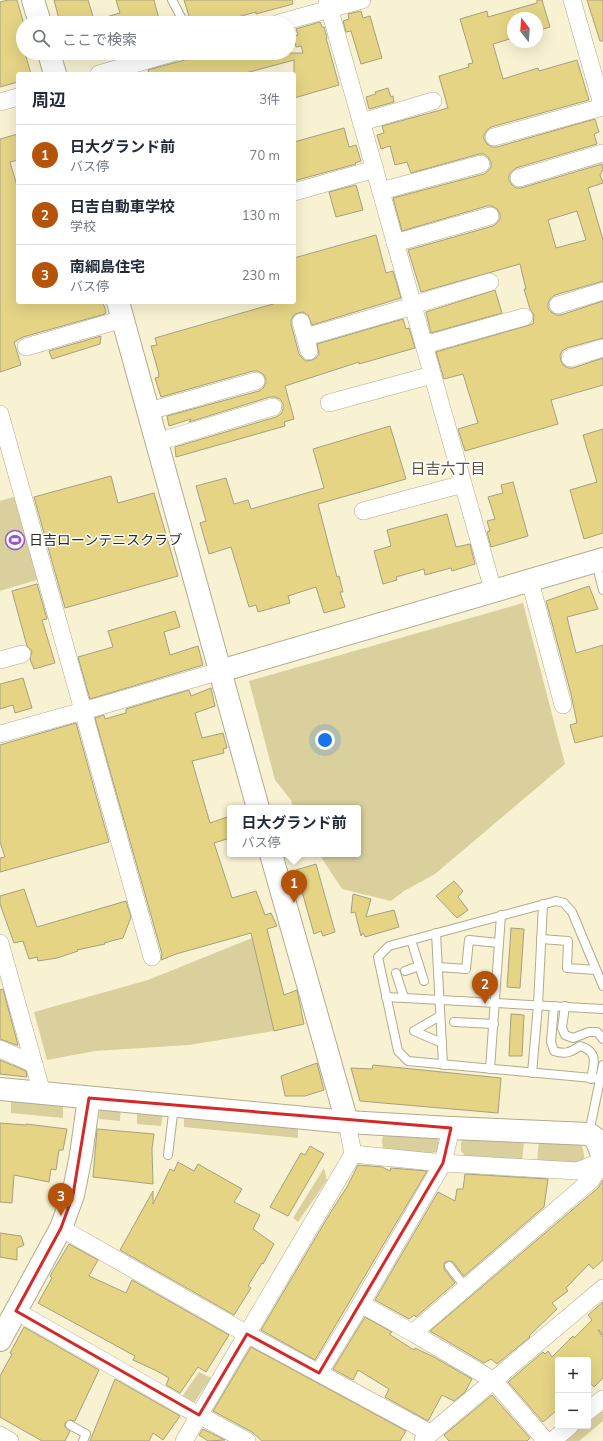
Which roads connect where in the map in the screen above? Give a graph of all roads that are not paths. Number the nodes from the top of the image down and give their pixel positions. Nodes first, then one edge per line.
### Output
1 (33, 0) edge
2 (172, 0) edge
3 (362, 0) edge
4 (572, 0) edge
5 (329, 4) edge
6 (38, 16) edge
7 (180, 16) edge
8 (296, 17) edge
9 (51, 60) edge
10 (148, 60) edge
11 (54, 72) edge
12 (106, 72) edge
13 (16, 98) edge
14 (433, 101) dead end
15 (0, 102) edge
16 (603, 107) edge
17 (362, 122) junction
18 (494, 137) dead end
19 (603, 153) edge
20 (481, 164) dead end
21 (375, 169) junction
22 (519, 178) dead end
23 (296, 191) edge
24 (381, 191) junction
25 (490, 216) dead end
26 (395, 243) junction
27 (490, 282) dead end
28 (603, 291) edge
29 (413, 305) junction
30 (558, 305) dead end
31 (121, 311) edge
32 (524, 317) dead end
33 (305, 337) dead end
34 (424, 346) junction
35 (36, 348) dead end
36 (603, 348) edge
37 (570, 358) dead end
38 (432, 375) junction
39 (256, 382) dead end
40 (329, 404) dead end
41 (273, 407) dead end
42 (149, 411) junction
43 (0, 414) edge
44 (157, 442) junction
45 (463, 484) junction
46 (363, 511) dead end
47 (599, 560) edge
48 (530, 581) junction
49 (493, 590) junction
50 (603, 590) edge
51 (220, 671) junction
52 (563, 705) dead end
53 (83, 711) junction
54 (0, 734) edge
55 (257, 805) edge
56 (272, 857) edge
57 (543, 904) junction
58 (501, 915) junction
59 (436, 933) junction
60 (541, 939) junction
61 (411, 940) junction
62 (0, 943) edge
63 (499, 943) junction
64 (152, 958) dead end
65 (419, 966) junction
66 (438, 967) junction
67 (596, 970) junction
68 (405, 971) dead end
69 (396, 973) dead end
70 (5, 980) edge
71 (424, 981) dead end
72 (603, 986) edge
73 (386, 997) junction
74 (404, 998) junction
75 (439, 1000) junction
76 (495, 1002) junction
77 (538, 1005) junction
78 (554, 1006) junction
79 (565, 1006) junction
80 (603, 1009) edge
81 (440, 1016) junction
82 (454, 1022) dead end
83 (494, 1024) junction
84 (603, 1039) edge
85 (442, 1043) junction
86 (0, 1049) edge
87 (34, 1064) junction
88 (443, 1065) junction
89 (603, 1065) edge
90 (490, 1069) junction
91 (532, 1073) junction
92 (591, 1078) junction
93 (602, 1079) edge
94 (0, 1090) edge
95 (42, 1093) junction
96 (89, 1098) junction
97 (174, 1106) junction
98 (347, 1122) junction
99 (450, 1128) junction
100 (589, 1134) junction
101 (353, 1154) junction
102 (168, 1155) dead end
103 (603, 1157) edge
104 (603, 1162) edge
105 (443, 1163) junction
106 (61, 1228) junction
107 (449, 1266) dead end
108 (466, 1288) junction
109 (603, 1288) edge
110 (361, 1304) junction
111 (16, 1312) junction
112 (413, 1333) junction
113 (247, 1334) junction
114 (0, 1340) edge
115 (319, 1373) junction
116 (494, 1380) junction
117 (603, 1399) edge
118 (591, 1409) edge
119 (199, 1415) junction
120 (70, 1425) dead end
121 (566, 1429) edge
122 (0, 1435) edge
123 (426, 1437) edge
124 (10, 1441) edge
125 (83, 1441) edge
126 (184, 1441) edge
127 (247, 1441) edge
128 (546, 1441) edge
129 (552, 1441) edge

1 - 6 street
2 - 7 lane
3 - 5 street
4 - 16 street
5 - 8 street
5 - 17 street
9 - 11 street
10 - 12 street
13 - 15 street
14 - 17 street
16 - 18 street
17 - 21 street
19 - 22 street
20 - 24 street
21 - 23 street
21 - 24 street
24 - 26 street
25 - 26 street
26 - 29 street
27 - 29 street
28 - 30 street
29 - 33 street
29 - 34 street
31 - 35 street
31 - 42 street
32 - 34 street
34 - 38 street
36 - 37 street
38 - 40 street
38 - 45 street
39 - 42 street
41 - 44 street
42 - 44 street
43 - 53 street
44 - 51 street
45 - 46 street
45 - 49 street
47 - 48 street
47 - 50 lane
48 - 49 street
48 - 52 street
49 - 51 street
51 - 53 street
51 - 55 street
53 - 54 street
53 - 64 street
56 - 98 street
57 - 58 lane
57 - 60 lane
57 - 67 lane
58 - 59 lane
58 - 63 lane
59 - 61 lane
59 - 66 lane
60 - 67 lane
60 - 77 lane
61 - 65 lane
61 - 73 lane
62 - 70 street
63 - 66 lane
63 - 76 lane
65 - 68 lane
65 - 71 lane
66 - 75 lane
67 - 72 lane
69 - 74 lane
70 - 87 street
73 - 74 lane
73 - 88 lane
74 - 75 lane
75 - 76 lane
75 - 81 lane
76 - 77 lane
76 - 83 lane
77 - 78 lane
77 - 91 lane
78 - 79 lane
78 - 92 lane
79 - 80 lane
79 - 84 lane
81 - 85 lane
81 - 85 lane
82 - 83 lane
83 - 90 lane
85 - 88 lane
86 - 87 street
87 - 95 street
88 - 90 lane
89 - 93 lane
90 - 91 lane
90 - 93 lane
91 - 92 lane
92 - 93 lane
93 - 100 lane
94 - 95 street
95 - 96 street
96 - 97 street
96 - 106 street
97 - 98 street
97 - 102 lane
98 - 99 street
98 - 101 street
99 - 100 street
99 - 105 street
100 - 103 street
101 - 105 street
101 - 113 street
104 - 105 street
104 - 108 street
105 - 110 street
106 - 111 street
106 - 113 street
107 - 108 lane
108 - 112 street
109 - 116 street
110 - 112 street
110 - 115 street
111 - 114 street
111 - 119 street
112 - 116 street
113 - 115 street
113 - 119 street
115 - 123 street
116 - 123 street
116 - 128 street
117 - 118 street
119 - 126 street
119 - 127 street
120 - 125 lane
121 - 129 street
122 - 124 street

